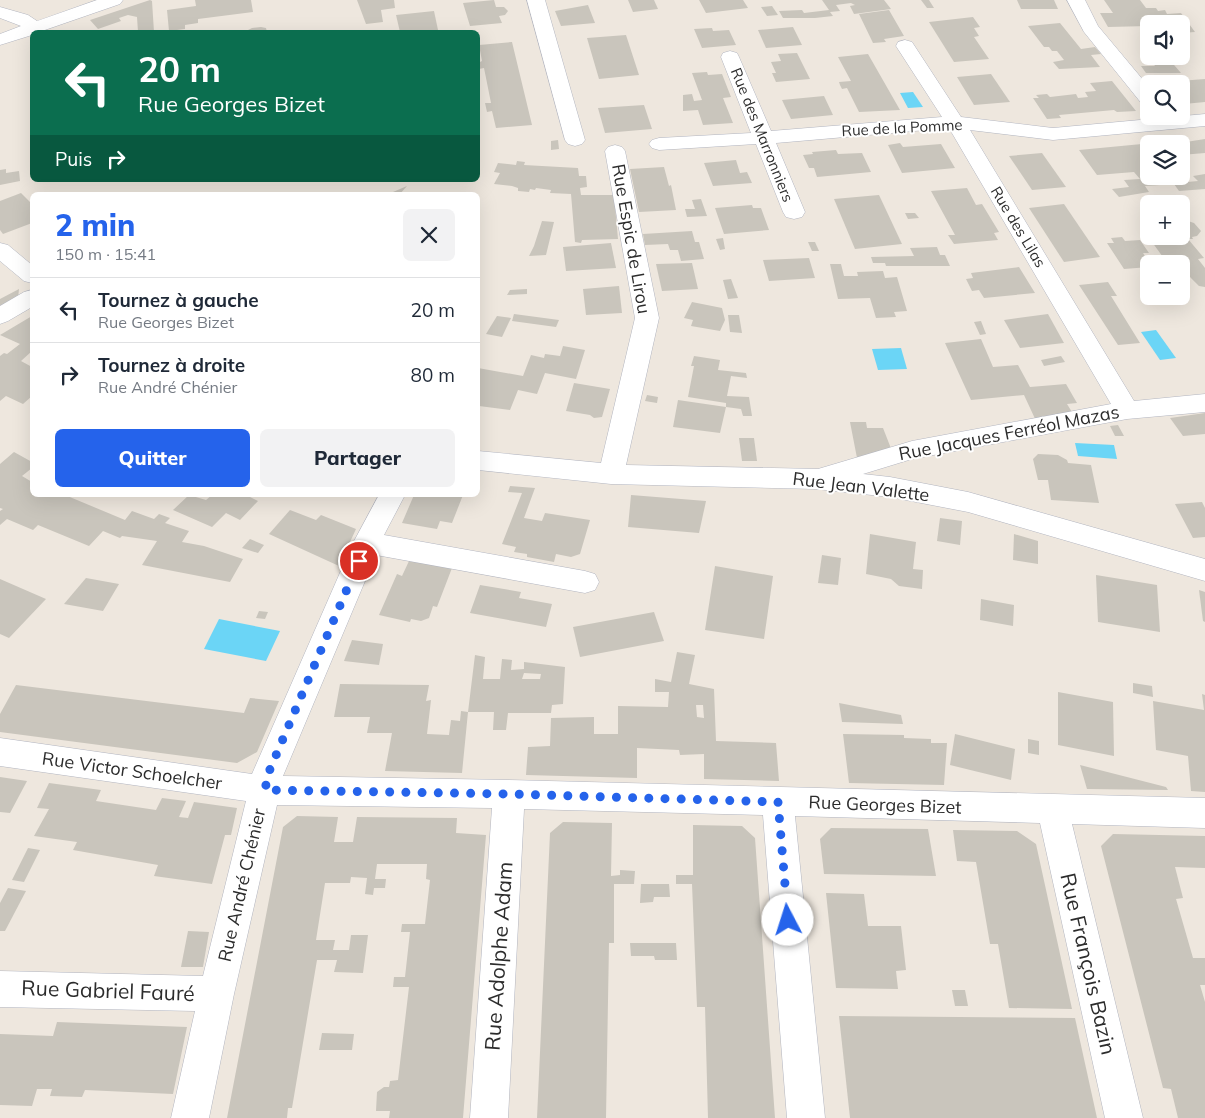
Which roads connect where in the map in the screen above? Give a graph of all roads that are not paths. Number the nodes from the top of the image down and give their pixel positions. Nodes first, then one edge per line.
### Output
1 (114, 0) edge
2 (536, 0) edge
3 (1076, 0) edge
4 (0, 12) edge
5 (35, 27) junction
6 (0, 40) edge
7 (905, 46) dead end
8 (730, 57) dead end
9 (1140, 89) edge
10 (1190, 120) edge
11 (1205, 120) edge
12 (955, 122) junction
13 (1140, 123) edge
14 (764, 138) junction
15 (575, 140) dead end
16 (659, 144) dead end
17 (615, 150) dead end
18 (794, 212) dead end
19 (0, 250) edge
20 (30, 274) edge
21 (30, 298) edge
22 (0, 316) edge
23 (1205, 403) edge
24 (1127, 410) junction
25 (480, 461) edge
26 (611, 474) junction
27 (817, 479) junction
28 (391, 497) edge
29 (367, 543) junction
30 (1205, 570) edge
31 (585, 582) dead end
32 (0, 752) edge
33 (265, 790) junction
34 (509, 794) junction
35 (778, 802) junction
36 (1052, 810) junction
37 (1205, 814) edge
38 (0, 989) edge
39 (216, 994) junction
40 (190, 1118) edge
41 (489, 1118) edge
42 (806, 1118) edge
43 (1124, 1118) edge

1 - 5 street
2 - 15 street
3 - 9 street
4 - 5 street
5 - 6 street
7 - 12 street, Rue des Lilas
8 - 14 street, Rue des Marronniers
10 - 11 street, Rue de la Pomme
12 - 13 street, Rue de la Pomme
12 - 14 street, Rue de la Pomme
12 - 24 street, Rue des Lilas
14 - 16 street, Rue de la Pomme
14 - 18 street, Rue des Marronniers
17 - 26 street, Rue Espic de Lirou
19 - 20 street
21 - 22 street
23 - 24 street, Rue Jacques Ferréol Mazas
24 - 27 street, Rue Jacques Ferréol Mazas
25 - 26 street, Rue Jean Valette
26 - 27 street, Rue Jean Valette
27 - 30 street, Rue Jean Valette
28 - 29 street, Rue André Chénier
29 - 31 street
29 - 33 street, Rue André Chénier
32 - 33 street, Rue Victor Schoelcher
33 - 34 street, Rue Georges Bizet
33 - 39 street, Rue André Chénier
34 - 35 street, Rue Georges Bizet
34 - 41 street, Rue Adolphe Adam
35 - 36 street, Rue Georges Bizet
35 - 42 street
36 - 37 street, Rue Georges Bizet
36 - 43 street, Rue François Bazin
38 - 39 street, Rue Gabriel Fauré
39 - 40 street, Rue André Chénier

